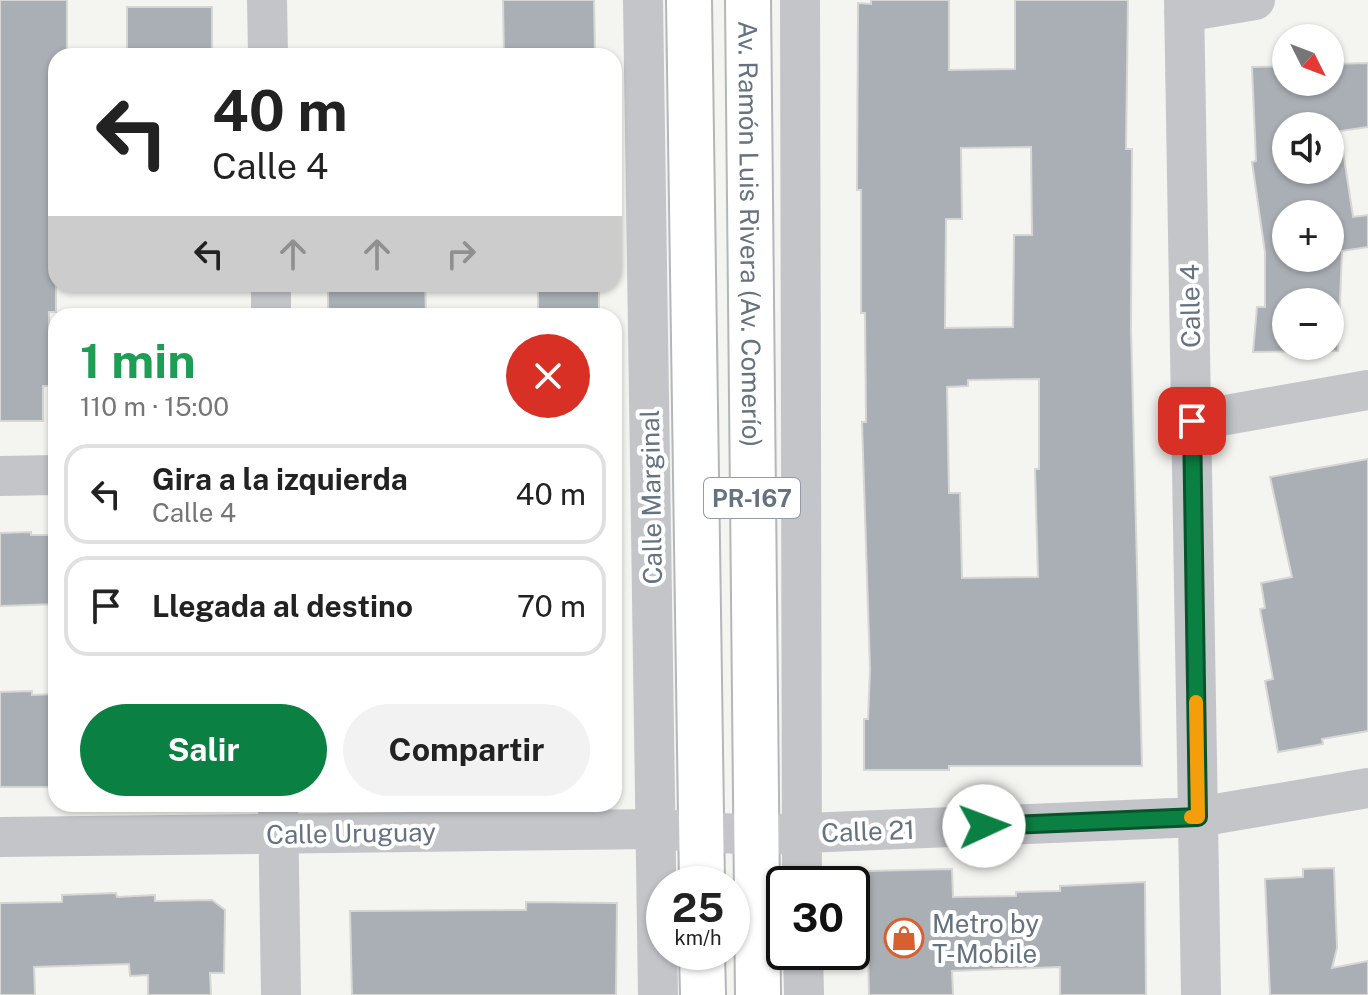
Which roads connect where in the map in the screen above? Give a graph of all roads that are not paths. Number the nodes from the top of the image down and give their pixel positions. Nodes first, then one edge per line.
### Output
1 (267, 0) edge
2 (643, 0) edge
3 (689, 0) edge
4 (748, 0) edge
5 (800, 0) edge
6 (1255, 0) edge
7 (1184, 6) edge
8 (268, 48) edge
9 (1368, 390) edge
10 (1192, 421) junction
11 (48, 475) edge
12 (0, 476) edge
13 (1368, 788) edge
14 (1198, 817) junction
15 (278, 819) edge
16 (656, 829) junction
17 (701, 832) junction
18 (801, 833) junction
19 (755, 835) junction
20 (0, 837) edge
21 (702, 866) edge
22 (802, 866) edge
23 (702, 970) edge
24 (803, 970) edge
25 (281, 995) edge
26 (658, 995) edge
27 (703, 995) edge
28 (758, 995) edge
29 (804, 995) edge
30 (1201, 995) edge

1 - 8 street
2 - 16 street, Calle Marginal
3 - 17 main road, PR-167
4 - 19 main road, Av. Ramón Luis Rivera (Av. Comerío) / PR-167
5 - 18 street
6 - 7 street
7 - 10 street, Calle 4
9 - 10 street
10 - 14 street, Calle 4
11 - 12 street
13 - 14 street, Calle 21
14 - 18 street, Calle 21
14 - 30 street, Calle 4
15 - 16 street, Calle Uruguay
15 - 20 street, Calle Uruguay
15 - 25 street
16 - 17 street, Calle Uruguay
16 - 26 street, Calle Marginal
17 - 19 street, Calle 21
17 - 21 main road, PR-167
18 - 19 street, Calle 21
18 - 22 street
19 - 28 main road, Av. Ramón Luis Rivera (Av. Comerío) / PR-167
23 - 27 main road
24 - 29 street

